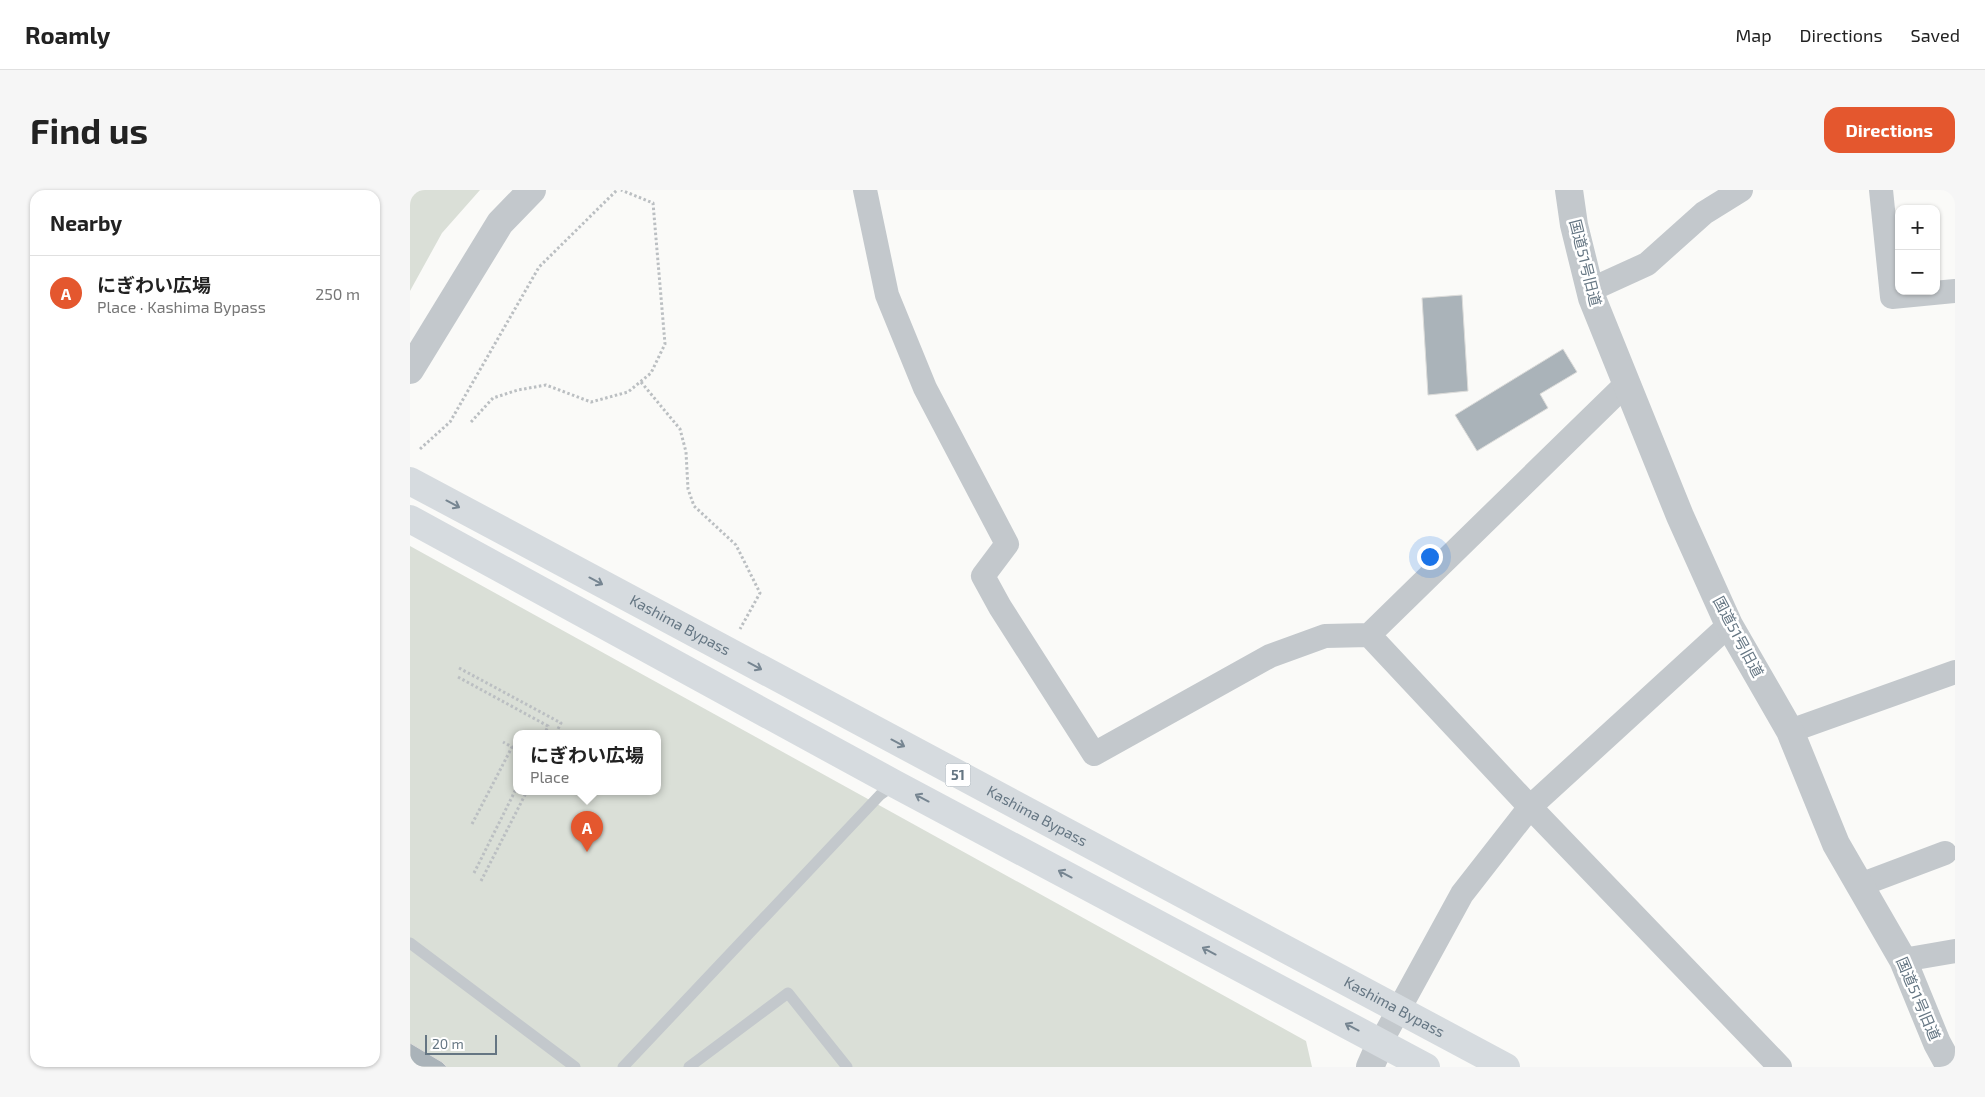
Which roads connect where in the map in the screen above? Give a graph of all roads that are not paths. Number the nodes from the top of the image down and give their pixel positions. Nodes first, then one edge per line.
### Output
1 (532, 190) edge
2 (865, 190) edge
3 (1569, 190) edge
4 (1741, 190) edge
5 (1881, 190) edge
6 (1590, 290) junction
7 (1955, 291) edge
8 (410, 370) edge
9 (1626, 384) junction
10 (410, 481) edge
11 (410, 519) edge
12 (1729, 625) junction
13 (1369, 635) junction
14 (1955, 672) edge
15 (1790, 731) junction
16 (895, 784) junction
17 (1530, 807) junction
18 (1945, 853) dead end
19 (1860, 885) junction
20 (410, 943) edge
21 (1955, 951) edge
22 (1903, 960) junction
23 (1398, 1010) junction
24 (1381, 1042) junction
25 (575, 1067) edge
26 (624, 1067) edge
27 (690, 1067) edge
28 (847, 1067) edge
29 (1370, 1067) edge
30 (1426, 1067) edge
31 (1506, 1067) edge
32 (1780, 1067) edge
33 (1950, 1067) edge

1 - 8 street
2 - 13 street
3 - 6 street, 国道51号旧道
4 - 6 street
5 - 7 street
6 - 9 street, 国道51号旧道
9 - 12 street, 国道51号旧道
9 - 13 street
10 -> 23 highway, Kashima Bypass / 51
11 - 16 highway, 51
12 - 15 street, 国道51号旧道
12 - 17 street
13 - 17 street
14 - 15 street
15 - 19 street, 国道51号旧道
24 -> 16 highway, 51
16 - 26 lane
17 - 23 street
17 - 32 street
18 - 19 street
19 - 22 street, 国道51号旧道
20 - 25 lane
21 - 22 street
22 - 33 street, 国道51号旧道
23 - 24 street
23 - 31 highway, Kashima Bypass / 51
24 - 29 street
24 - 30 highway, 51
27 - 28 lane

